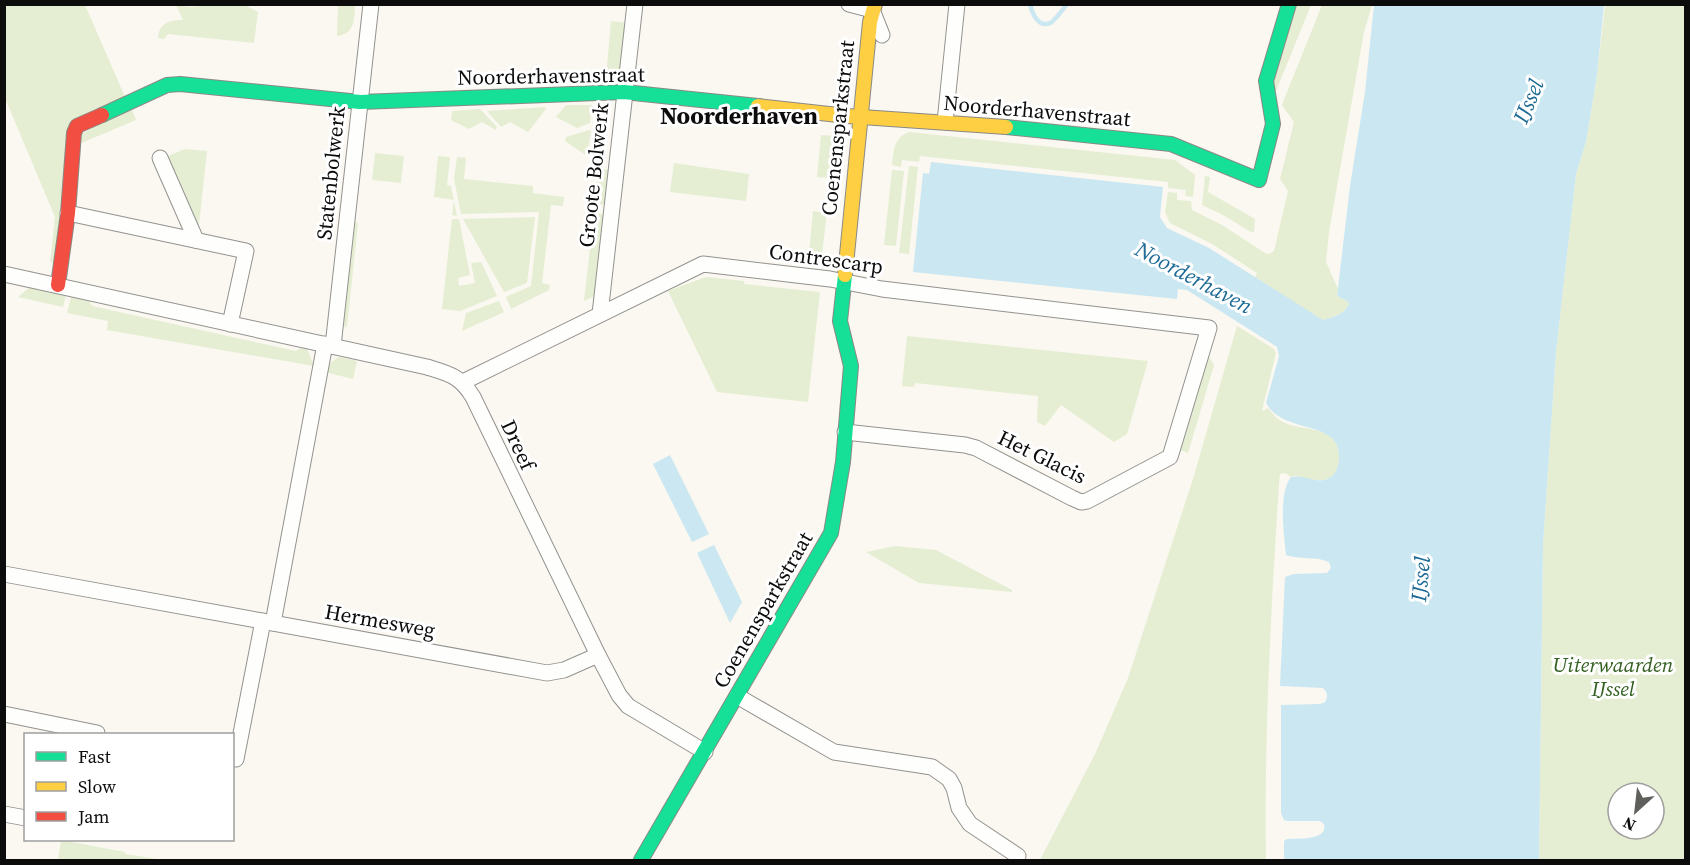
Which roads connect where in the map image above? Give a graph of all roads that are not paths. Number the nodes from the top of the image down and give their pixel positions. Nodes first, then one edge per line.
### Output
1 (371, 4) edge
2 (635, 4) edge
3 (889, 4) edge
4 (957, 4) edge
5 (1289, 4) edge
6 (864, 6) edge
7 (882, 35) junction
8 (624, 92) junction
9 (360, 102) junction
10 (867, 117) junction
11 (945, 122) junction
12 (160, 158) dead end
13 (68, 213) junction
14 (196, 240) junction
15 (4, 274) edge
16 (843, 282) junction
17 (58, 285) junction
18 (600, 314) junction
19 (230, 324) junction
20 (1209, 328) joint
21 (329, 345) junction
22 (463, 382) junction
23 (852, 433) junction
24 (4, 574) edge
25 (268, 622) junction
26 (598, 655) junction
27 (737, 696) junction
28 (4, 714) edge
29 (95, 733) edge
30 (705, 752) junction
31 (234, 758) edge
32 (4, 814) edge
33 (24, 818) edge
34 (1018, 856) dead end
35 (640, 861) edge

1 - 9 street, Statenbolwerk
2 - 8 street, Groote Bolwerk
3 - 7 street, Coenensparkstraat
4 - 11 street
5 - 11 street, Noorderhavenstraat
6 - 7 street, Coenensparkstraat
6 - 10 street, Coenensparkstraat
7 - 10 street, Coenensparkstraat
8 - 9 street, Noorderhavenstraat
8 - 10 street, Noorderhavenstraat
8 - 18 street, Groote Bolwerk
9 - 13 street, Noorderhavenstraat
9 - 21 street, Statenbolwerk
10 - 11 street, Noorderhavenstraat
10 - 16 street, Coenensparkstraat
12 - 14 street
13 - 14 street
13 - 17 street, Noorderhavenstraat
14 - 19 street
15 - 17 street
16 - 18 street, Contrescarp
16 - 20 street, Contrescarp
16 - 23 street, Coenensparkstraat
17 - 19 street
18 - 22 street, Contrescarp
19 - 21 street
20 - 23 street, Het Glacis
21 - 22 street
21 - 25 street
22 - 26 street, Dreef
23 - 27 street, Coenensparkstraat
24 - 25 street, Hermesweg
25 - 26 street, Hermesweg
25 - 31 street
26 - 30 street
27 - 30 street, Coenensparkstraat
27 - 34 street
28 - 29 street
30 - 35 street, Coenensparkstraat
32 - 33 street

